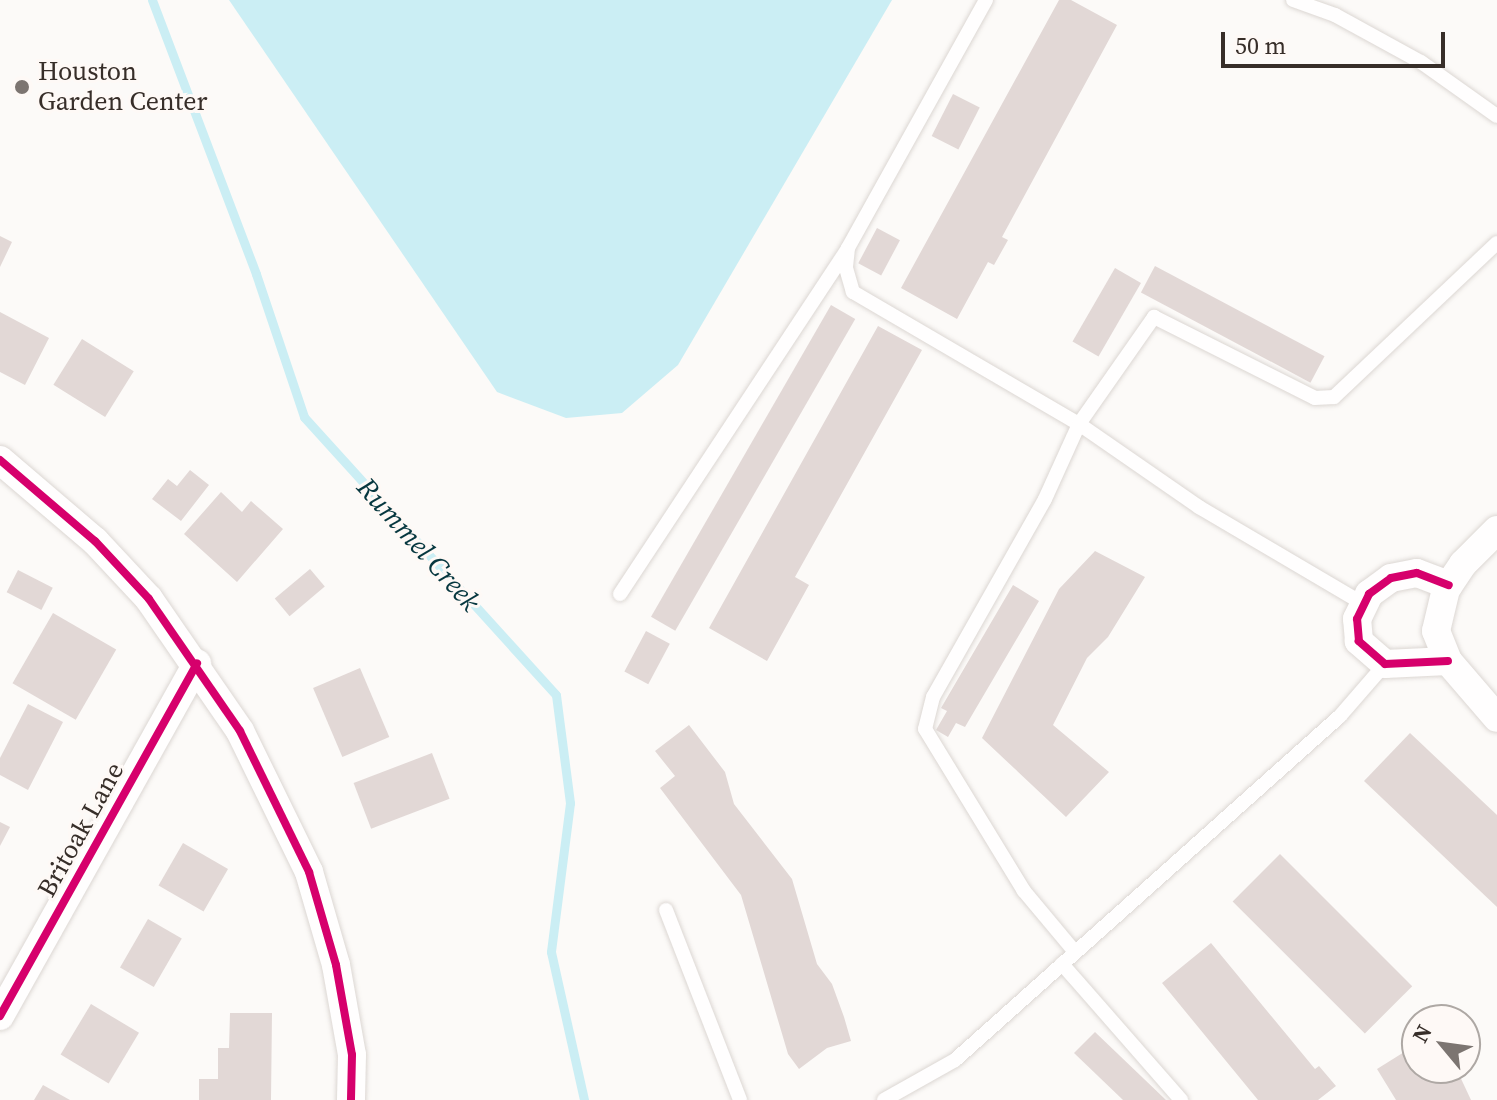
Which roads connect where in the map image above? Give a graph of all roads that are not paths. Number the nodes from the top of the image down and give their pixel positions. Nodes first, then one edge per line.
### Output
1 (986, 0) edge
2 (1293, 0) edge
3 (1497, 116) edge
4 (1497, 243) edge
5 (848, 248) junction
6 (1079, 424) junction
7 (0, 460) edge
8 (1497, 530) edge
9 (1449, 585) junction
10 (620, 594) dead end
11 (1362, 603) junction
12 (1448, 661) junction
13 (197, 663) junction
14 (1385, 664) junction
15 (1497, 718) edge
16 (666, 910) dead end
17 (1075, 952) junction
18 (1062, 964) junction
19 (0, 1016) edge
20 (351, 1100) edge
21 (740, 1100) edge
22 (884, 1100) edge
23 (1181, 1100) edge

1 - 5 lane
2 - 3 lane
4 - 6 lane
5 - 6 lane
5 - 10 lane
6 - 11 lane
6 - 17 lane
7 - 13 street
8 - 9 street
9 - 11 street
9 - 12 street
11 - 14 street
12 - 14 street
12 - 15 street
13 - 19 street, Britoak Lane
13 - 20 street
14 - 17 lane
16 - 21 lane
17 - 18 lane
18 - 22 lane
18 - 23 lane

